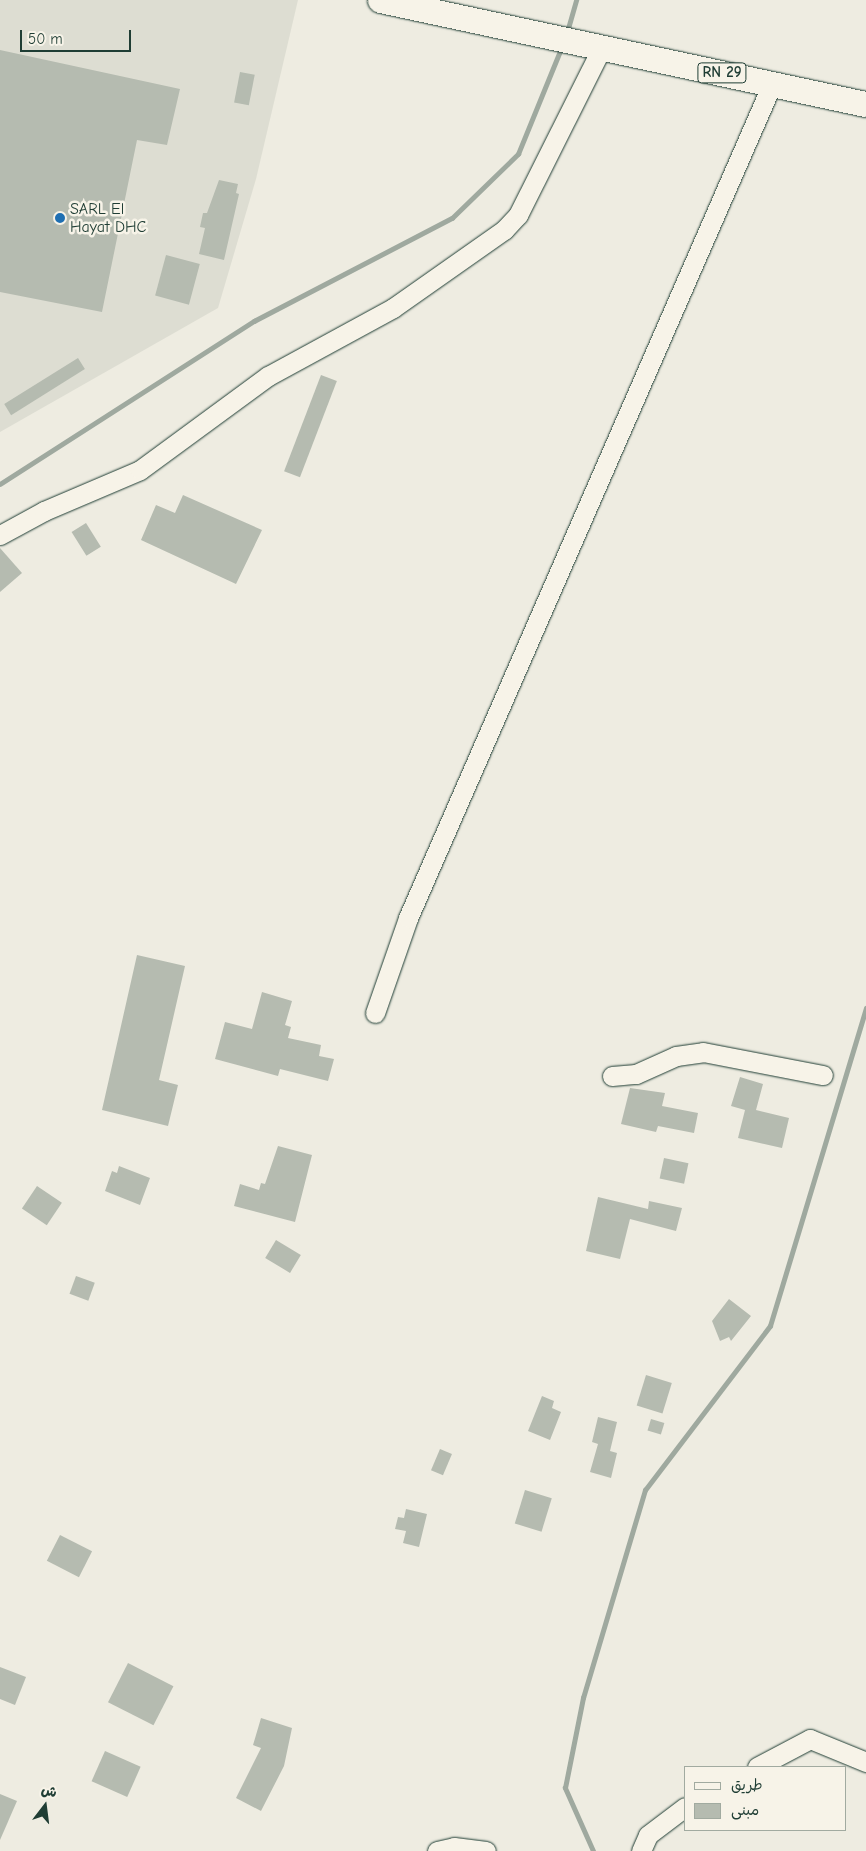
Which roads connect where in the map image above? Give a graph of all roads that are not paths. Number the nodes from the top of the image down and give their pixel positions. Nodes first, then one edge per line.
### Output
1 (380, 0) edge
2 (590, 44) junction
3 (772, 84) junction
4 (866, 104) edge
5 (0, 535) edge
6 (376, 1013) dead end
7 (823, 1075) dead end
8 (612, 1076) dead end
9 (866, 1762) edge
10 (760, 1766) edge
11 (684, 1807) edge
12 (437, 1851) edge
13 (486, 1851) edge
14 (641, 1851) edge

1 - 2 main road, RN 29
2 - 3 main road, RN 29
2 - 5 street
3 - 4 main road, RN 29
3 - 6 street
7 - 8 street
9 - 10 street
11 - 14 street
12 - 13 street

